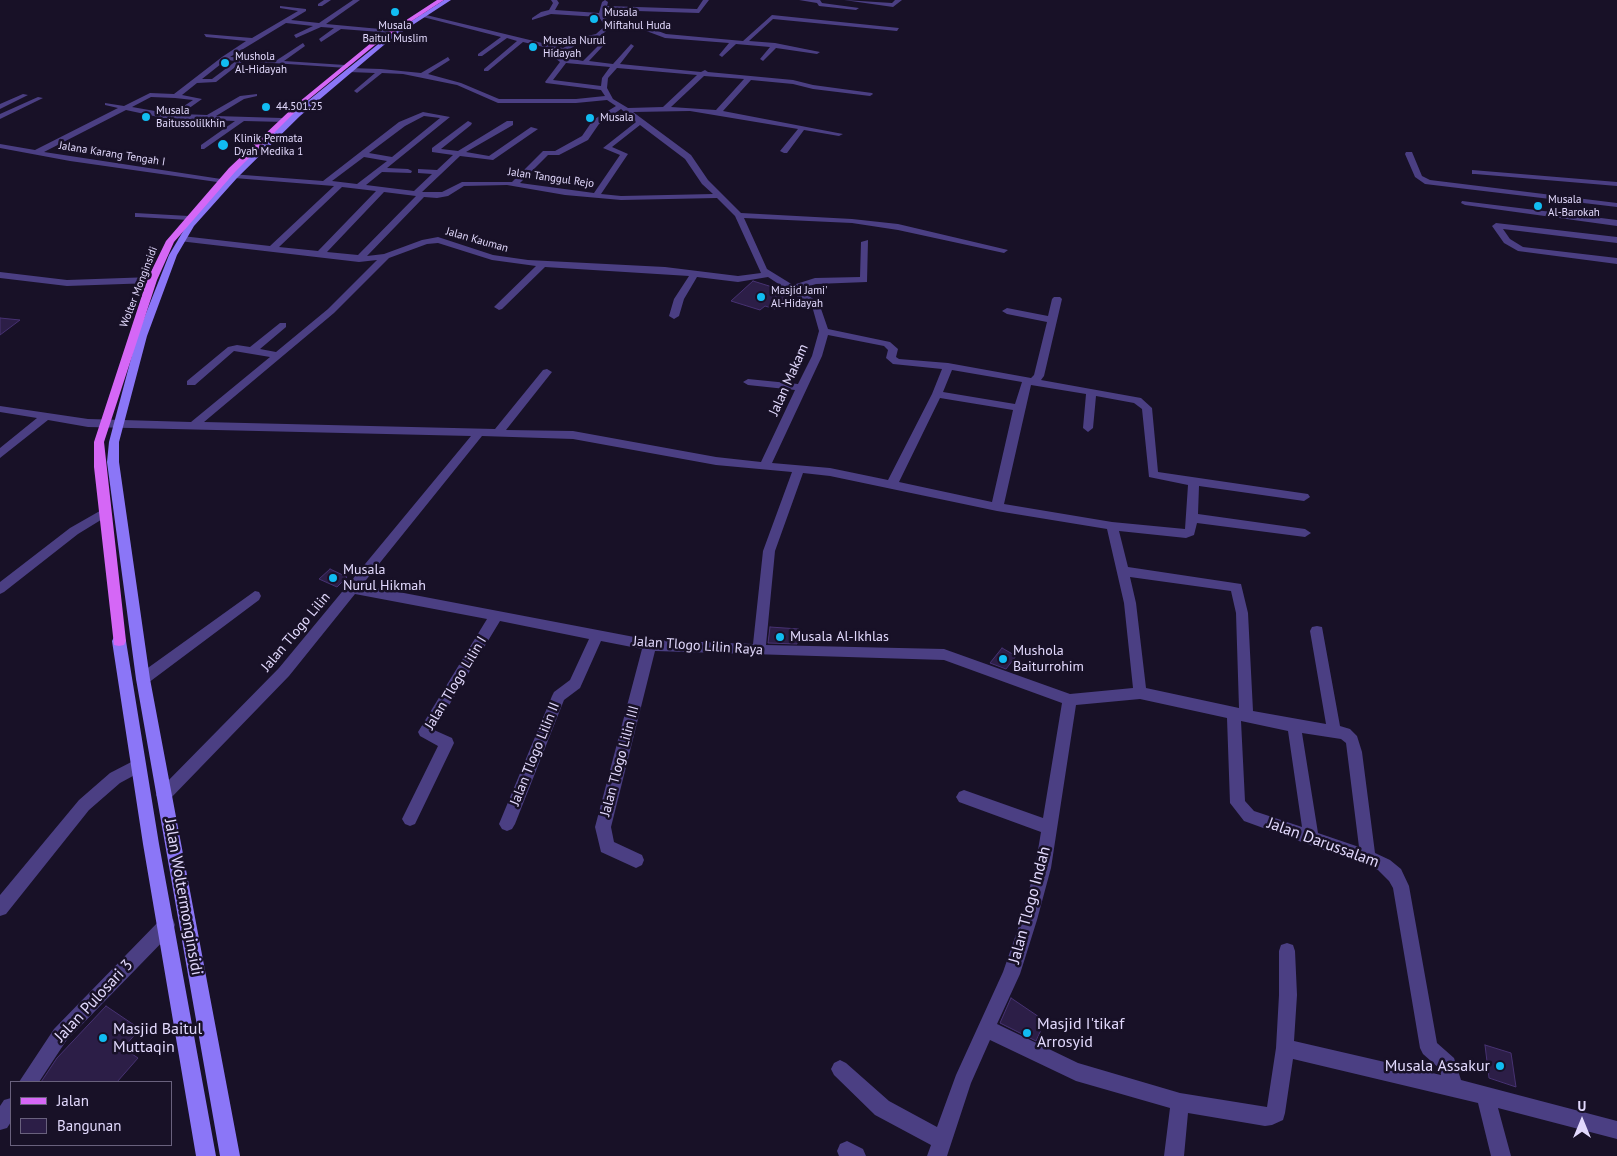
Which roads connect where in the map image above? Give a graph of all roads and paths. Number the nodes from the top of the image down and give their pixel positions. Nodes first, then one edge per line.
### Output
1 (328, 0) edge
2 (357, 0) edge
3 (441, 0) edge
4 (448, 0) edge
5 (554, 0) edge
6 (606, 0) edge
7 (706, 0) edge
8 (804, 0) edge
9 (847, 0) edge
10 (899, 0) edge
11 (320, 5) dead end
12 (282, 7) dead end
13 (603, 8) junction
14 (816, 9) edge
15 (861, 9) dead end
16 (551, 12) junction
17 (601, 15) junction
18 (422, 16) junction
19 (534, 19) dead end
20 (284, 21) junction
21 (320, 25) junction
22 (608, 26) junction
23 (340, 27) junction
24 (897, 29) dead end
25 (391, 32) junction
26 (206, 35) dead end
27 (296, 36) dead end
28 (506, 36) junction
29 (252, 40) junction
30 (321, 40) dead end
31 (522, 40) junction
32 (734, 42) junction
33 (745, 42) junction
34 (303, 44) dead end
35 (775, 45) junction
36 (600, 46) dead end
37 (631, 46) dead end
38 (564, 50) junction
39 (818, 52) dead end
40 (480, 55) dead end
41 (722, 55) dead end
42 (224, 58) junction
43 (763, 58) dead end
44 (242, 59) junction
45 (448, 59) dead end
46 (564, 61) junction
47 (278, 62) junction
48 (585, 62) junction
49 (617, 64) junction
50 (347, 68) junction
51 (486, 70) dead end
52 (381, 71) junction
53 (705, 72) junction
54 (422, 75) junction
55 (748, 79) junction
56 (194, 81) junction
57 (604, 88) junction
58 (357, 91) dead end
59 (870, 94) dead end
60 (25, 95) dead end
61 (255, 95) dead end
62 (175, 96) junction
63 (40, 98) dead end
64 (609, 98) junction
65 (107, 104) dead end
66 (0, 106) edge
67 (123, 107) junction
68 (623, 109) junction
69 (665, 109) junction
70 (718, 112) junction
71 (210, 116) junction
72 (0, 117) edge
73 (173, 117) junction
74 (243, 118) junction
75 (282, 120) junction
76 (640, 122) junction
77 (468, 123) dead end
78 (510, 123) dead end
79 (802, 128) junction
80 (534, 129) dead end
81 (839, 134) dead end
82 (585, 138) junction
83 (595, 140) dead end
84 (605, 141) dead end
85 (614, 142) junction
86 (0, 146) edge
87 (204, 147) dead end
88 (784, 151) dead end
89 (36, 153) junction
90 (362, 154) junction
91 (458, 154) junction
92 (1409, 154) dead end
93 (391, 159) junction
94 (379, 170) junction
95 (408, 171) dead end
96 (421, 171) dead end
97 (438, 172) junction
98 (1475, 172) dead end
99 (234, 176) junction
100 (221, 181) junction
101 (325, 183) junction
102 (342, 184) junction
103 (514, 184) junction
104 (1617, 184) edge
105 (358, 186) junction
106 (383, 189) junction
107 (419, 194) junction
108 (596, 196) junction
109 (719, 196) junction
110 (1465, 203) dead end
111 (1617, 205) edge
112 (138, 215) dead end
113 (739, 215) junction
114 (189, 218) junction
115 (1617, 223) edge
116 (182, 239) junction
117 (1617, 240) edge
118 (865, 242) dead end
119 (272, 250) junction
120 (1004, 250) dead end
121 (319, 255) junction
122 (386, 256) junction
123 (359, 259) junction
124 (1617, 261) edge
125 (542, 265) junction
126 (694, 274) junction
127 (768, 274) junction
128 (0, 275) edge
129 (152, 280) junction
130 (792, 288) junction
131 (1057, 299) dead end
132 (499, 307) dead end
133 (1007, 311) dead end
134 (674, 316) dead end
135 (1052, 320) junction
136 (283, 325) dead end
137 (824, 331) junction
138 (253, 350) junction
139 (277, 355) junction
140 (948, 366) junction
141 (547, 372) dead end
142 (1034, 381) junction
143 (748, 382) dead end
144 (191, 383) dead end
145 (802, 388) junction
146 (1092, 391) junction
147 (938, 394) junction
148 (1020, 408) junction
149 (3, 412) edge
150 (45, 417) junction
151 (105, 424) junction
152 (119, 424) junction
153 (194, 425) junction
154 (1088, 428) dead end
155 (479, 433) junction
156 (498, 433) junction
157 (0, 454) edge
158 (765, 465) junction
159 (799, 468) junction
160 (1194, 482) junction
161 (892, 484) junction
162 (1304, 497) dead end
163 (997, 506) junction
164 (105, 512) junction
165 (1192, 518) junction
166 (1112, 526) junction
167 (1305, 533) dead end
168 (1123, 571) junction
169 (352, 588) junction
170 (0, 589) edge
171 (255, 596) dead end
172 (496, 616) junction
173 (1317, 631) dead end
174 (597, 635) junction
175 (137, 637) joint
176 (119, 641) joint
177 (650, 645) junction
178 (759, 650) junction
179 (143, 679) junction
180 (1140, 693) junction
181 (1070, 700) junction
182 (1240, 715) junction
183 (1294, 726) junction
184 (1334, 732) junction
185 (139, 765) junction
186 (164, 795) junction
187 (964, 797) dead end
188 (410, 819) dead end
189 (507, 824) dead end
190 (1050, 828) junction
191 (1311, 838) junction
192 (1368, 858) junction
193 (636, 860) dead end
194 (0, 908) edge
195 (167, 925) junction
196 (1287, 951) dead end
197 (985, 1028) junction
198 (1285, 1048) junction
199 (840, 1069) dead end
200 (29, 1081) edge
201 (1453, 1087) junction
202 (1486, 1096) junction
203 (1180, 1102) junction
204 (10, 1108) edge
205 (0, 1122) edge
206 (1617, 1130) edge
207 (940, 1148) edge
208 (206, 1156) edge
209 (230, 1156) edge
210 (1174, 1156) edge
211 (1501, 1156) edge

1 - 11 street
2 - 21 street
3 - 25 main road, Wolter Monginsidi
4 - 18 main road, Wolter Monginsidi
5 - 16 street
6 - 13 street
7 - 13 street
8 - 14 street
9 - 10 street
12 - 20 street
13 - 17 street
14 - 15 street
14 - 24 street
14 - 33 street
16 - 17 street
16 - 19 street
17 - 22 street
18 - 28 street
18 - 50 main road, Wolter Monginsidi
20 - 21 street
20 - 29 street
21 - 23 street
21 - 27 street
22 - 32 street
22 - 38 street
23 - 25 street
23 - 30 street
25 - 50 main road, Wolter Monginsidi
26 - 29 street
28 - 31 street
28 - 40 street
29 - 42 street
31 - 38 street
31 - 51 street
32 - 33 street
32 - 41 street
33 - 35 street
34 - 47 street
35 - 39 street
35 - 43 street
36 - 48 street
37 - 49 street
38 - 46 street
42 - 44 street
42 - 56 street
44 - 47 street
44 - 56 street
45 - 54 street
46 - 48 street
46 - 57 street
47 - 50 street
48 - 49 street
49 - 53 street
49 - 57 street
50 - 52 street
50 - 75 main road, Wolter Monginsidi
50 - 99 main road, Wolter Monginsidi
52 - 54 street
52 - 58 street
53 - 55 street
53 - 69 street
54 - 64 street
55 - 59 street
55 - 70 street
56 - 62 street
57 - 64 street
60 - 66 street
61 - 71 street
62 - 67 street
62 - 73 street
63 - 72 street
64 - 68 street
65 - 67 street
67 - 73 street
67 - 89 street
68 - 69 street
68 - 76 street
68 - 82 street
69 - 70 street
70 - 79 street
71 - 73 street
71 - 74 street
74 - 75 street
74 - 87 street
75 - 100 main road, Wolter Monginsidi
76 - 85 street
76 - 109 street
77 - 91 street
78 - 91 street
79 - 81 street
79 - 88 street
80 - 91 street
82 - 83 street
82 - 103 street
84 - 85 street
85 - 108 street
86 - 89 street, Jalana Karang Tengah I
89 - 100 street, Jalana Karang Tengah I
90 - 93 street
90 - 93 street
90 - 101 street
91 - 97 street
92 - 111 street
93 - 94 street
94 - 95 street
94 - 105 street
96 - 97 street
97 - 107 street
98 - 104 street
99 - 101 street, Jalan Tanggul Rejo
99 - 116 main road, Wolter Monginsidi
100 - 114 main road, Wolter Monginsidi
101 - 102 street, Jalan Tanggul Rejo
102 - 105 street, Jalan Tanggul Rejo
102 - 119 street
103 - 107 street, Jalan Tanggul Rejo
103 - 108 street, Jalan Tanggul Rejo
105 - 106 street, Jalan Tanggul Rejo
106 - 107 street, Jalan Tanggul Rejo
106 - 121 street
107 - 123 street
108 - 109 street, Jalan Tanggul Rejo
109 - 113 street
110 - 115 street
112 - 114 street
113 - 120 street
113 - 127 street
114 - 129 main road, Wolter Monginsidi
116 - 119 street, Jalan Kauman
116 - 152 main road, Wolter Monginsidi
117 - 124 street
118 - 130 street
119 - 121 street, Jalan Kauman
121 - 123 street, Jalan Kauman
122 - 123 street, Jalan Kauman
122 - 125 street, Jalan Kauman
122 - 139 street
125 - 126 street, Jalan Kauman
125 - 132 street
126 - 127 street, Jalan Kauman
126 - 134 street
127 - 130 street
128 - 129 street
129 - 151 main road, Wolter Monginsidi
130 - 137 street
131 - 135 street
133 - 135 street
135 - 142 street
136 - 138 street
137 - 140 street
137 - 145 street, Jalan Makam
138 - 139 street
138 - 144 street
139 - 153 street
140 - 142 street
140 - 147 street
141 - 156 street
142 - 146 street
142 - 148 street
143 - 145 street
145 - 158 street, Jalan Makam
146 - 154 street
146 - 160 street
147 - 148 street
147 - 161 street
148 - 163 street
149 - 150 street
150 - 151 street
150 - 157 street
151 - 152 street
151 - 164 main road, Wolter Monginsidi
152 - 153 street
152 - 175 main road, Wolter Monginsidi
153 - 155 street
155 - 156 street
155 - 169 street, Jalan Tlogo Lilin
156 - 158 street
158 - 159 street
159 - 161 street
159 - 178 street
160 - 162 street
160 - 165 street
161 - 163 street
163 - 166 street
164 - 170 street
164 - 176 main road, Wolter Monginsidi
165 - 166 street
165 - 167 street
166 - 168 street
168 - 180 street
168 - 182 street, Jalan Darussalam
169 - 172 street, Jalan Tlogo Lilin Raya
169 - 186 street, Jalan Tlogo Lilin
171 - 179 street
172 - 174 street, Jalan Tlogo Lilin Raya
172 - 188 street, Jalan Tlogo Lilin I
173 - 184 street
174 - 177 street, Jalan Tlogo Lilin Raya
174 - 189 street, Jalan Tlogo Lilin II
175 - 179 main road, Jalan Woltermonginsidi
176 - 185 main road, Jalan Woltermonginsidi
177 - 178 street, Jalan Tlogo Lilin Raya
177 - 193 street, Jalan Tlogo Lilin III
178 - 181 street, Jalan Tlogo Lilin Raya
179 - 186 main road, Jalan Woltermonginsidi
180 - 181 street
180 - 182 street
181 - 190 street, Jalan Tlogo Indah
182 - 183 street
182 - 191 street, Jalan Darussalam
183 - 184 street
183 - 191 street
184 - 192 street
185 - 194 street
185 - 195 main road, Jalan Woltermonginsidi
186 - 209 main road, Jalan Woltermonginsidi
187 - 190 street
190 - 197 street, Jalan Tlogo Indah
191 - 192 street, Jalan Darussalam
192 - 201 street, Jalan Darussalam
195 - 200 street, Jalan Pulosari 3
195 - 208 main road, Jalan Woltermonginsidi
196 - 198 street
197 - 203 street
197 - 207 street, Jalan Tlogo Indah
198 - 201 street
198 - 203 street
199 - 207 street
201 - 202 street
202 - 206 street
202 - 211 street
203 - 210 street
204 - 205 street

